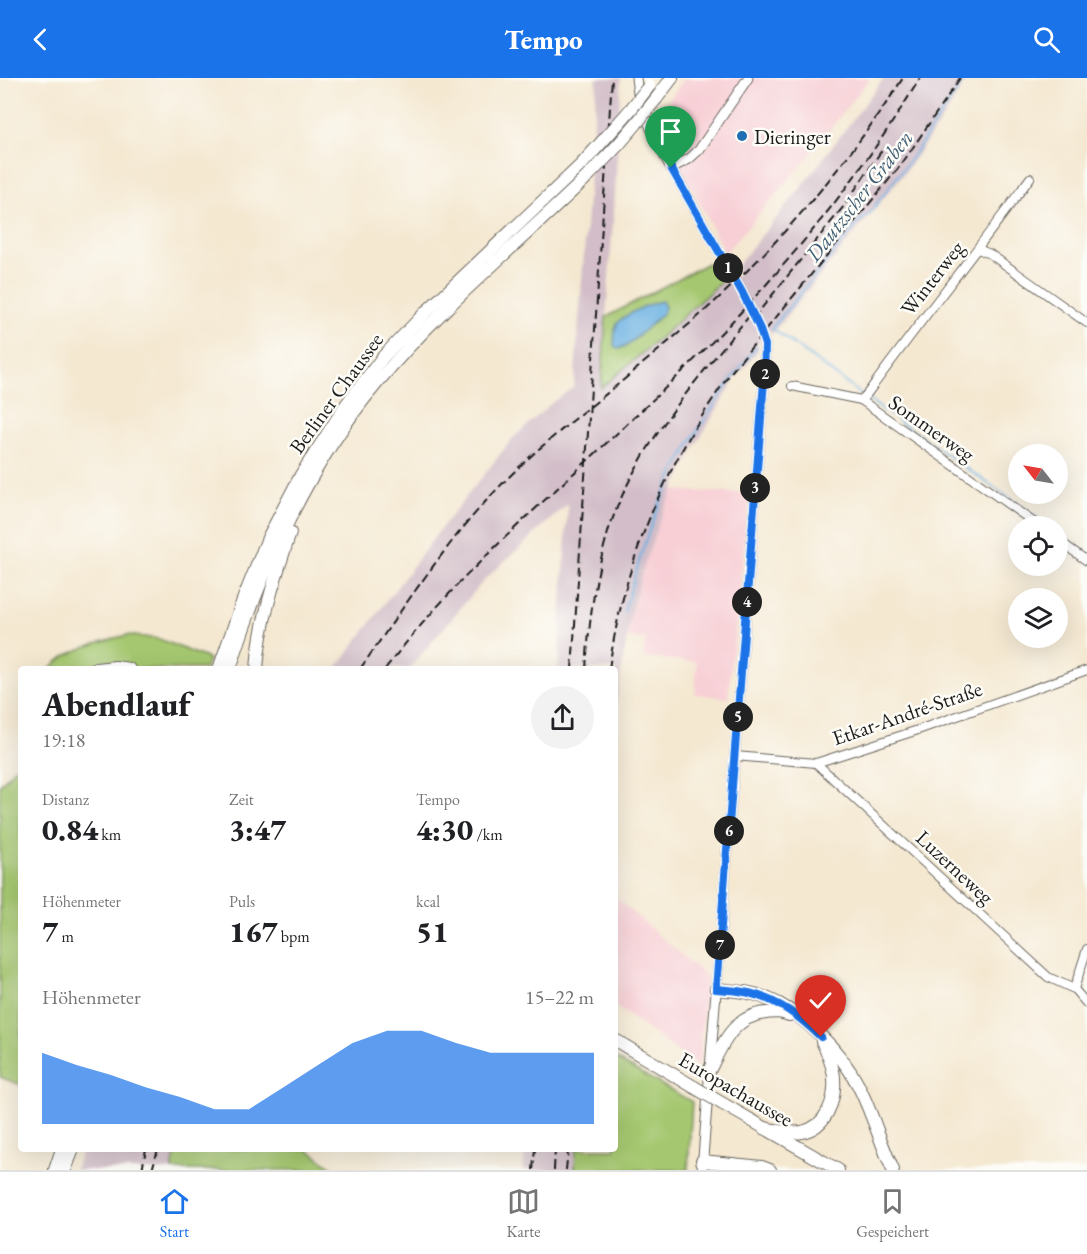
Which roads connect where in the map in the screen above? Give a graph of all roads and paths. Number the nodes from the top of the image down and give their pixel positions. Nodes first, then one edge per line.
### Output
1 (636, 78) edge
2 (672, 78) edge
3 (748, 78) edge
4 (652, 82) edge
5 (671, 168) junction
6 (1030, 178) dead end
7 (978, 249) junction
8 (1087, 323) edge
9 (792, 386) dead end
10 (864, 397) junction
11 (304, 492) junction
12 (1025, 516) edge
13 (1068, 547) edge
14 (1087, 561) edge
15 (220, 666) edge
16 (231, 666) edge
17 (257, 666) edge
18 (1087, 670) edge
19 (735, 756) junction
20 (816, 763) junction
21 (1087, 949) edge
22 (716, 989) junction
23 (1074, 989) junction
24 (1087, 1005) edge
25 (805, 1022) junction
26 (821, 1037) junction
27 (618, 1042) edge
28 (709, 1071) junction
29 (765, 1128) junction
30 (61, 1152) edge
31 (72, 1152) edge
32 (702, 1166) edge
33 (55, 1170) edge
34 (65, 1170) edge
35 (770, 1170) edge
36 (838, 1170) edge
37 (893, 1170) edge

1 - 5 street
2 - 11 main road, Berliner Chaussee, bridge
3 - 5 street
4 - 15 main road, Berliner Chaussee, bridge
5 - 19 street
6 - 7 street, Winterweg
7 - 8 street
7 - 10 street, Winterweg
9 - 10 street, Sommerweg
10 - 12 street, Sommerweg
11 - 16 main road, Berliner Chaussee
11 - 17 main road
13 - 14 street
18 - 20 street, Etkar-André-Straße
19 - 20 street, Etkar-André-Straße
19 - 22 street
20 - 23 street, Luzerneweg
21 - 23 street
22 - 25 main road
22 - 28 street
23 - 24 street
25 - 26 main road
25 - 28 main road
26 - 29 main road
26 - 37 main road
27 - 29 main road, Europachaussee, bridge
28 - 32 street
29 - 36 main road, Europachaussee
30 - 33 main road
31 - 34 main road
32 - 35 main road

